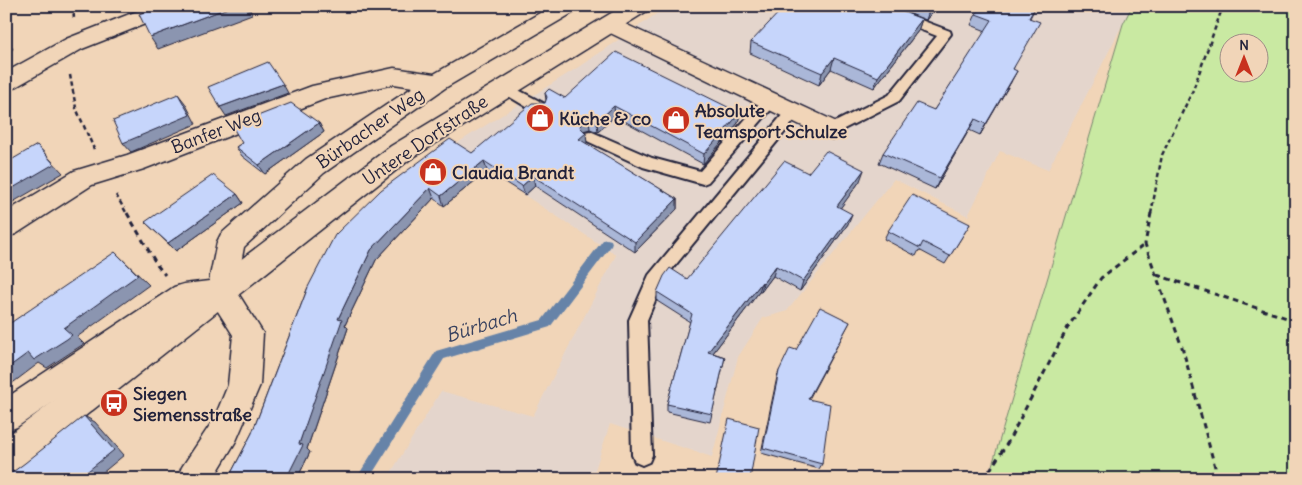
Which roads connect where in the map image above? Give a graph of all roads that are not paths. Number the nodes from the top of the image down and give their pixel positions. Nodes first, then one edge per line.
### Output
1 (170, 6) edge
2 (568, 6) edge
3 (639, 6) edge
4 (871, 6) edge
5 (610, 24) junction
6 (6, 82) edge
7 (437, 82) junction
8 (505, 88) junction
9 (770, 101) junction
10 (540, 108) edge
11 (793, 112) junction
12 (832, 130) joint
13 (590, 136) edge
14 (6, 226) edge
15 (221, 292) junction
16 (6, 416) edge
17 (642, 455) dead end
18 (6, 457) edge
19 (194, 479) edge

1 - 6 street
2 - 7 street, Bürbacher Weg
3 - 5 street, Untere Dorfstraße
4 - 12 lane
5 - 8 street, Untere Dorfstraße
5 - 9 street
7 - 14 street, Banfer Weg
7 - 15 street, Bürbacher Weg
8 - 10 lane
8 - 15 street, Untere Dorfstraße
9 - 11 street
9 - 13 lane
11 - 12 street
11 - 17 lane
15 - 16 street
15 - 18 street
15 - 19 street

